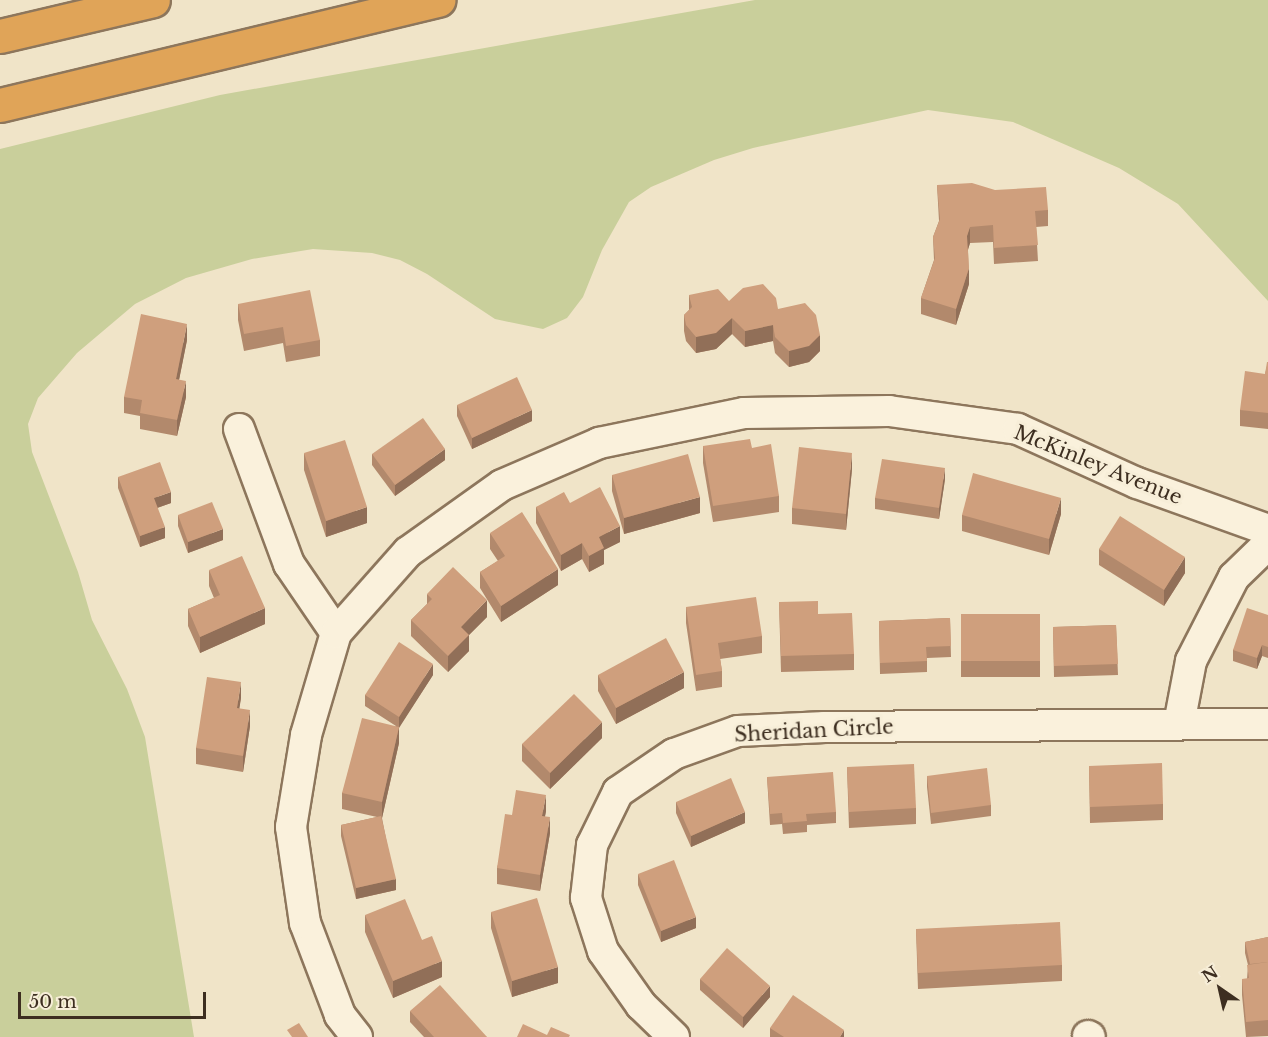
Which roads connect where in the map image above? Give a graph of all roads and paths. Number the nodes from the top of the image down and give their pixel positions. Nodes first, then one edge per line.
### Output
1 (153, 0) edge
2 (439, 0) edge
3 (0, 36) edge
4 (0, 105) edge
5 (239, 429) dead end
6 (1268, 530) edge
7 (1268, 544) edge
8 (336, 633) junction
9 (1179, 724) junction
10 (1268, 724) edge
11 (357, 1037) edge
12 (674, 1037) edge

1 - 3 highway
2 - 4 highway
5 - 8 street
6 - 8 street, McKinley Avenue
7 - 9 street
8 - 11 street, McKinley Avenue
9 - 10 street, Sheridan Circle
9 - 12 street, Sheridan Circle

